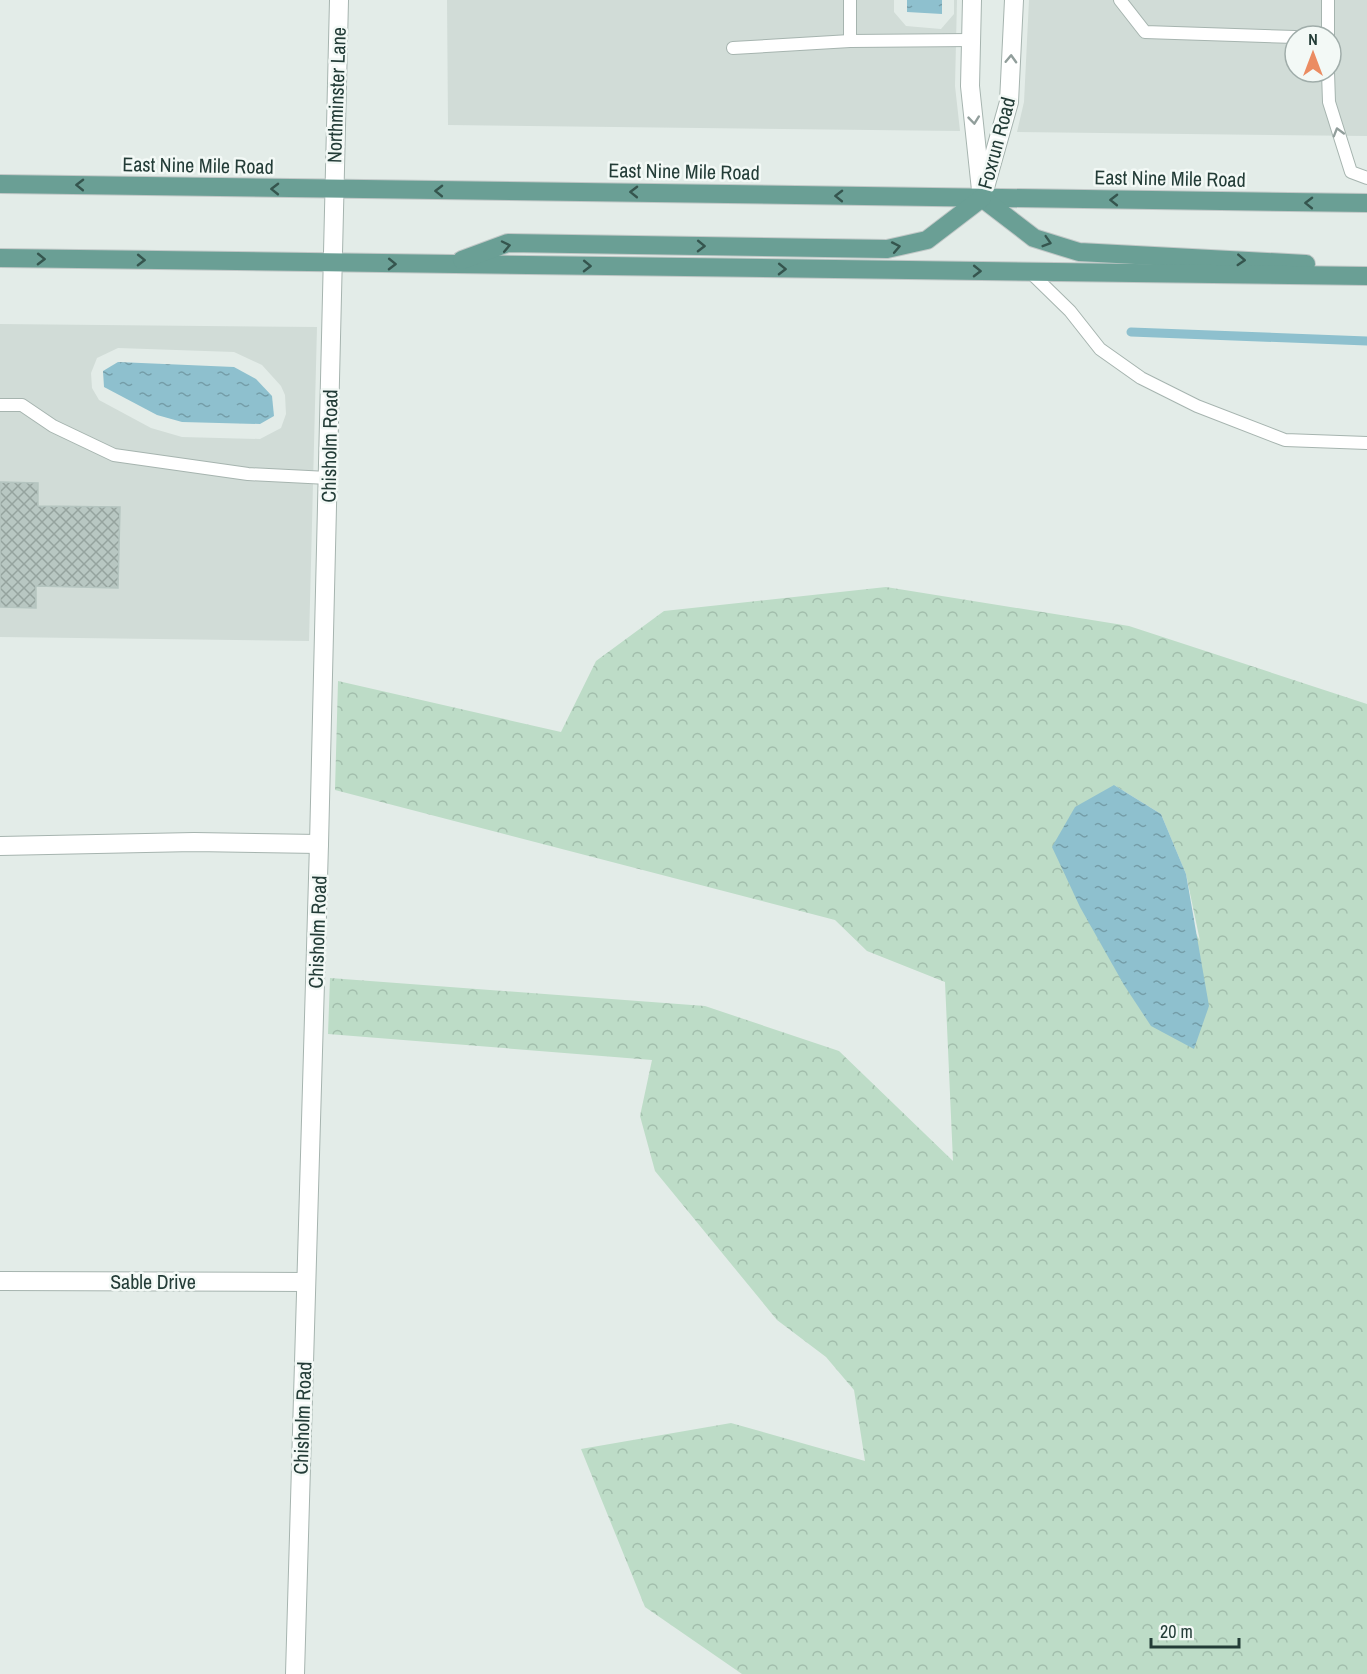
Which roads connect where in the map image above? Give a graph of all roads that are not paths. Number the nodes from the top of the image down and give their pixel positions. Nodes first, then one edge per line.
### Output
1 (339, 0) edge
2 (850, 0) edge
3 (972, 0) edge
4 (1014, 0) edge
5 (1119, 0) edge
6 (1328, 0) edge
7 (1328, 24) edge
8 (1283, 37) edge
9 (971, 40) junction
10 (850, 41) junction
11 (734, 48) dead end
12 (1328, 84) edge
13 (1367, 178) edge
14 (0, 184) edge
15 (333, 190) junction
16 (982, 198) junction
17 (1367, 203) edge
18 (0, 258) edge
19 (333, 263) junction
20 (451, 264) junction
21 (1367, 267) edge
22 (1030, 272) junction
23 (1367, 276) edge
24 (0, 405) edge
25 (1367, 443) edge
26 (328, 478) junction
27 (319, 844) junction
28 (0, 846) edge
29 (0, 1281) edge
30 (306, 1282) junction
31 (295, 1674) edge

1 - 15 street, Northminster Lane
2 - 10 lane
3 - 9 street, Foxrun Road
16 -> 4 street, Foxrun Road
5 - 8 lane
6 - 7 lane
9 - 10 lane
9 -> 16 street, Foxrun Road
10 - 11 lane
13 -> 12 lane
15 -> 14 main road, East Nine Mile Road
16 -> 15 main road, East Nine Mile Road
15 - 19 street, Chisholm Road
17 -> 16 main road, East Nine Mile Road
20 -> 16 main road
16 -> 21 main road
18 -> 19 main road
19 -> 20 main road
19 - 26 street, Chisholm Road
20 -> 22 main road
22 - 23 main road
22 - 25 lane
24 - 26 lane
26 - 27 street, Chisholm Road
27 - 28 street
27 - 30 street, Chisholm Road
29 - 30 street, Sable Drive
30 - 31 street, Chisholm Road

